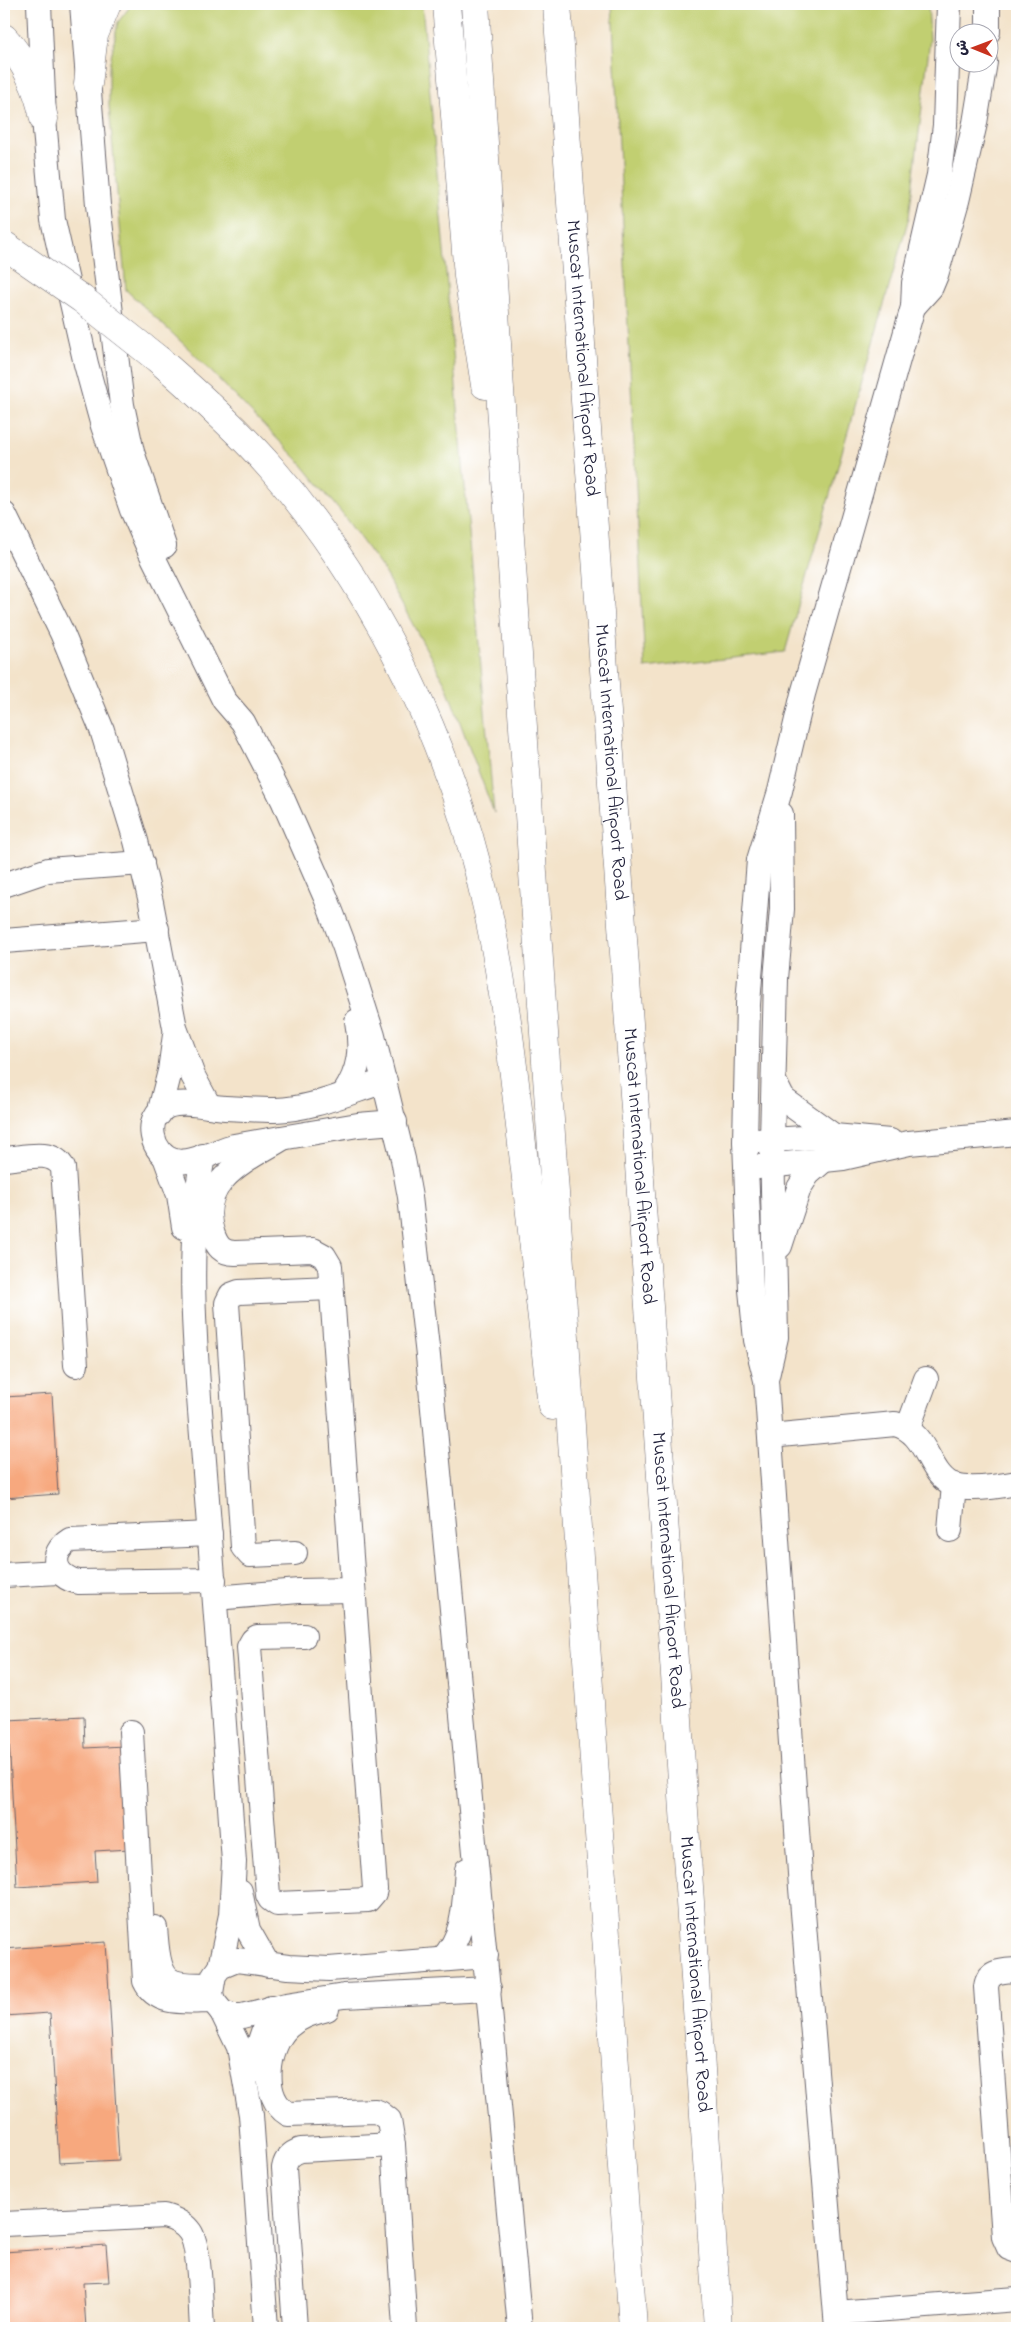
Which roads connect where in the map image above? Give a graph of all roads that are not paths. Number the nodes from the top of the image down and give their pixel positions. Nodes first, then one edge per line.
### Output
1 (39, 4) edge
2 (82, 4) edge
3 (108, 4) edge
4 (446, 4) edge
5 (476, 4) edge
6 (557, 4) edge
7 (573, 4) edge
8 (949, 4) edge
9 (988, 4) edge
10 (988, 22) edge
11 (4, 38) edge
12 (983, 72) edge
13 (88, 84) junction
14 (44, 119) junction
15 (4, 245) edge
16 (574, 258) junction
17 (913, 307) junction
18 (503, 436) junction
19 (4, 514) edge
20 (243, 722) junction
21 (780, 791) junction
22 (142, 863) junction
23 (4, 885) edge
24 (157, 929) junction
25 (4, 940) edge
26 (345, 948) junction
27 (175, 1028) junction
28 (774, 1081) junction
29 (385, 1082) junction
30 (344, 1094) junction
31 (208, 1106) junction
32 (159, 1114) junction
33 (395, 1122) junction
34 (1017, 1134) edge
35 (834, 1136) junction
36 (283, 1138) junction
37 (772, 1140) junction
38 (745, 1142) junction
39 (909, 1143) junction
40 (203, 1156) junction
41 (165, 1157) junction
42 (4, 1159) edge
43 (824, 1160) junction
44 (772, 1166) junction
45 (746, 1168) junction
46 (192, 1262) junction
47 (775, 1262) junction
48 (331, 1288) junction
49 (76, 1365) dead end
50 (926, 1379) dead end
51 (766, 1380) junction
52 (908, 1428) junction
53 (770, 1436) junction
54 (1017, 1483) edge
55 (954, 1485) junction
56 (950, 1530) dead end
57 (210, 1534) junction
58 (295, 1553) dead end
59 (59, 1572) junction
60 (4, 1575) edge
61 (214, 1589) junction
62 (353, 1590) junction
63 (304, 1636) dead end
64 (131, 1732) dead end
65 (596, 1786) junction
66 (472, 1818) junction
67 (234, 1862) junction
68 (486, 1956) junction
69 (442, 1958) junction
70 (268, 1964) junction
71 (1017, 1970) edge
72 (489, 1989) junction
73 (216, 1991) junction
74 (389, 1993) junction
75 (271, 2008) junction
76 (251, 2115) junction
77 (393, 2145) junction
78 (4, 2224) edge
79 (1017, 2251) edge
80 (1017, 2299) edge
81 (837, 2321) edge
82 (202, 2328) edge
83 (266, 2328) edge
84 (295, 2328) edge
85 (405, 2328) edge
86 (520, 2328) edge
87 (633, 2328) edge
88 (718, 2328) edge

1 - 14 street
2 - 13 street
3 - 13 main road
4 - 18 main road
5 - 18 main road
6 - 16 main road, Muscat International Airport Road
7 - 16 main road
8 - 17 street
9 - 10 street
11 - 14 main road
12 - 17 street
13 - 20 street
14 - 20 street
15 - 65 main road, bridge
16 - 88 main road, Muscat International Airport Road
17 - 21 street
18 - 65 main road
19 - 22 street
20 - 26 street
21 - 28 street
21 - 38 street
22 - 23 street
22 - 24 street
24 - 25 street
24 - 27 street
26 - 29 street
26 - 30 street
27 - 31 street
27 - 32 street
28 - 35 street
28 - 37 street
29 - 30 street
29 - 33 street
30 - 31 street
31 - 32 street
32 - 41 street
33 - 36 street
33 - 66 street
34 - 39 street
35 - 37 street
35 - 39 street
36 - 40 street
36 - 48 street
37 - 38 street
37 - 44 street
38 - 45 street
39 - 43 street
40 - 41 street
40 - 46 street
41 - 46 street
42 - 49 street
43 - 44 street
43 - 47 street
44 - 45 street
44 - 47 street
45 - 51 street
46 - 57 street
47 - 51 street
48 - 58 street
48 - 62 street
50 - 52 street
51 - 53 street
52 - 53 street
52 - 55 street
53 - 81 street
54 - 55 street
55 - 56 street
57 - 59 street
57 - 61 street
59 - 60 street
59 - 61 street
61 - 62 street
61 - 67 street
62 - 63 street
64 - 73 street
65 - 87 main road
66 - 68 street
66 - 69 street
67 - 70 street
67 - 73 street
68 - 69 street
68 - 72 street
69 - 70 street
70 - 73 street
71 - 79 street
72 - 74 street
72 - 86 street
73 - 75 street
73 - 76 street
74 - 75 street
74 - 77 street
75 - 76 street
76 - 83 street
77 - 84 street
77 - 85 street
78 - 82 street
80 - 81 street

